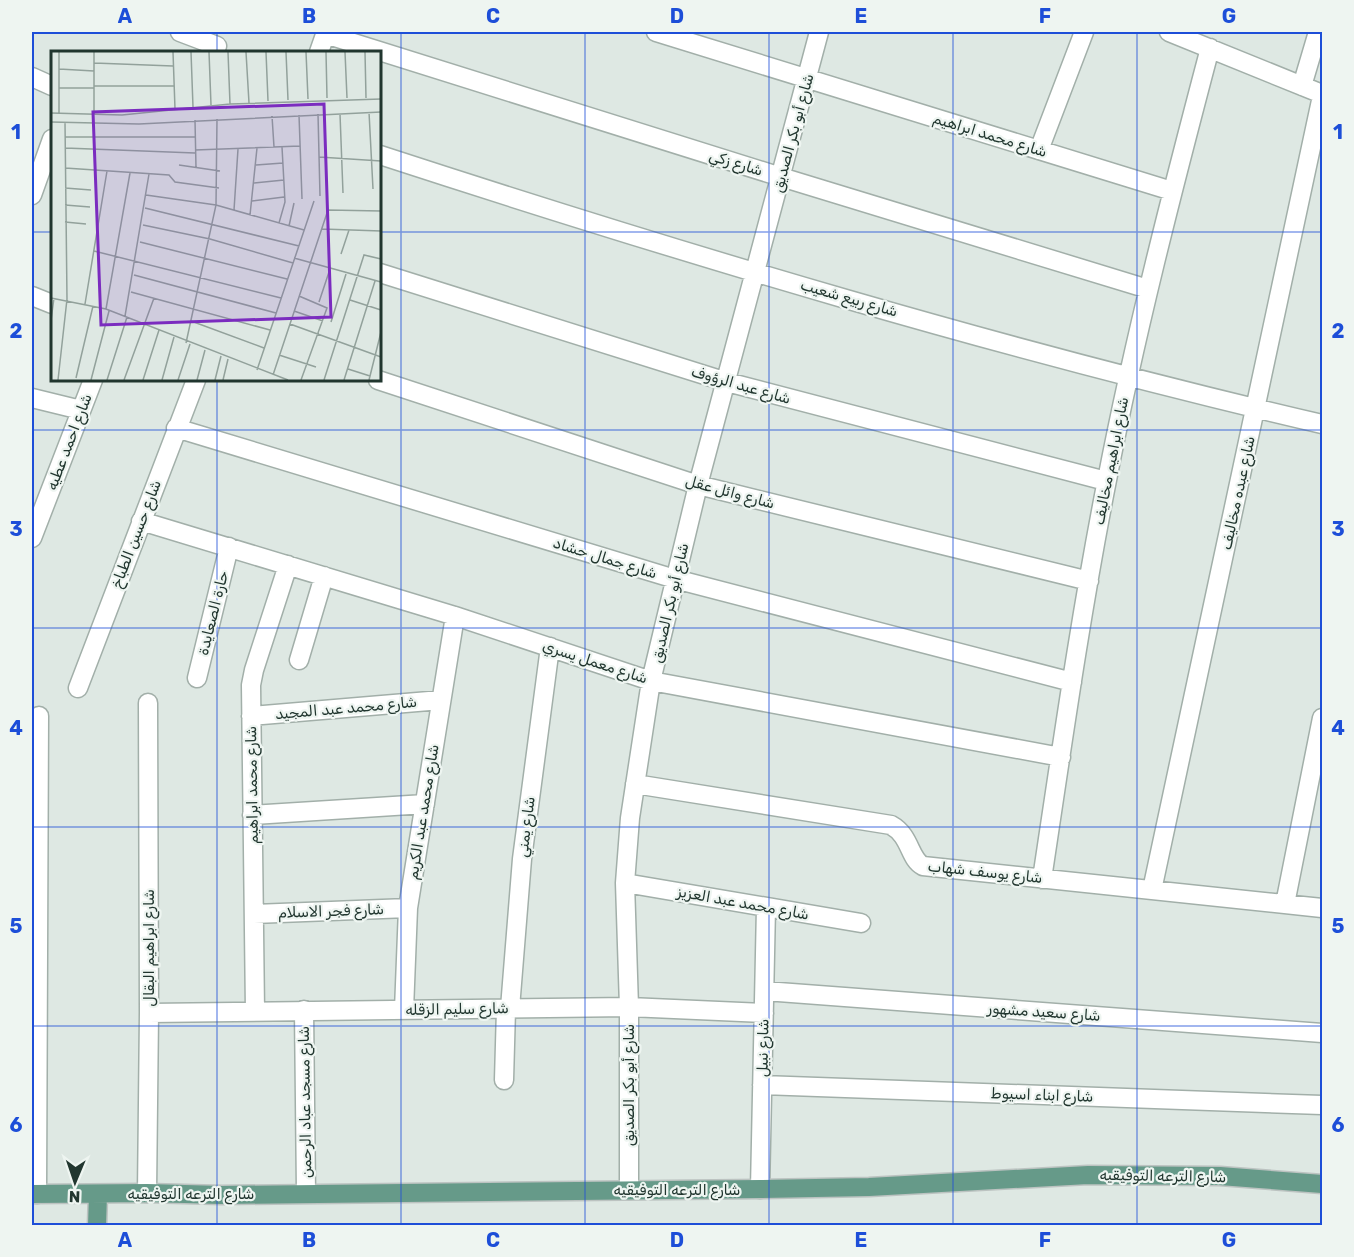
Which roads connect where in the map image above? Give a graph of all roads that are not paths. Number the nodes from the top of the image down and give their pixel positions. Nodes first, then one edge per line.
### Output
1 (180, 32) edge
2 (656, 32) edge
3 (819, 32) edge
4 (1084, 32) edge
5 (1169, 32) edge
6 (1318, 32) edge
7 (326, 33) edge
8 (1205, 42) edge
9 (218, 43) edge
10 (318, 51) edge
11 (32, 77) edge
12 (807, 79) junction
13 (51, 86) edge
14 (1302, 86) junction
15 (1323, 95) edge
16 (51, 142) edge
17 (1040, 150) junction
18 (381, 155) edge
19 (781, 177) junction
20 (1172, 191) junction
21 (32, 195) edge
22 (757, 272) junction
23 (381, 273) edge
24 (1148, 289) junction
25 (32, 296) edge
26 (51, 304) edge
27 (1128, 378) junction
28 (93, 381) edge
29 (196, 381) edge
30 (381, 381) edge
31 (727, 382) junction
32 (32, 398) edge
33 (1256, 408) junction
34 (81, 410) junction
35 (1323, 424) edge
36 (176, 428) junction
37 (1106, 481) junction
38 (698, 485) junction
39 (35, 518) edge
40 (141, 521) junction
41 (32, 538) edge
42 (229, 548) junction
43 (288, 566) junction
44 (324, 576) junction
45 (675, 579) junction
46 (1089, 580) junction
47 (455, 616) junction
48 (550, 647) junction
49 (299, 660) dead end
50 (197, 678) dead end
51 (651, 681) junction
52 (1072, 682) junction
53 (78, 688) dead end
54 (441, 700) junction
55 (148, 703) dead end
56 (39, 716) dead end
57 (251, 716) junction
58 (1323, 718) edge
59 (1060, 757) junction
60 (635, 784) junction
61 (424, 804) junction
62 (252, 815) junction
63 (1042, 879) junction
64 (625, 883) junction
65 (1152, 890) junction
66 (1284, 904) junction
67 (766, 907) junction
68 (408, 908) junction
69 (1323, 908) edge
70 (254, 914) junction
71 (861, 923) dead end
72 (35, 942) edge
73 (765, 991) junction
74 (629, 1007) junction
75 (508, 1009) junction
76 (304, 1010) junction
77 (404, 1010) junction
78 (255, 1011) junction
79 (149, 1013) junction
80 (764, 1013) junction
81 (1323, 1033) edge
82 (504, 1080) dead end
83 (762, 1085) junction
84 (1323, 1105) edge
85 (1323, 1184) edge
86 (760, 1189) junction
87 (629, 1190) junction
88 (147, 1193) junction
89 (306, 1193) junction
90 (34, 1194) edge
91 (98, 1194) junction
92 (97, 1226) edge

1 - 9 street
2 - 12 street, شارع محمد ابراهيم
3 - 12 street, شارع أبو بكر الصديق
4 - 17 street
5 - 8 street
6 - 14 street
7 - 10 street
7 - 19 street, شارع زكي
8 - 14 street
8 - 20 street, شارع ابراهيم مخاليف
11 - 13 street
12 - 17 street, شارع محمد ابراهيم
12 - 19 street, شارع أبو بكر الصديق
14 - 15 street
15 - 33 street, شارع عبده مخاليف
16 - 21 street
17 - 20 street, شارع محمد ابراهيم
18 - 22 street, شارع ربيع شعيب
19 - 22 street, شارع أبو بكر الصديق
19 - 24 street, شارع زكي
20 - 24 street, شارع ابراهيم مخاليف
22 - 27 street, شارع ربيع شعيب
22 - 31 street, شارع أبو بكر الصديق
23 - 31 street, شارع عبد الرؤوف
24 - 27 street, شارع ابراهيم مخاليف
25 - 26 street
27 - 33 street, شارع ربيع شعيب
27 - 37 street, شارع ابراهيم مخاليف
28 - 34 street, شارع احمد عطيه
29 - 36 street, شارع حسين الطباخ
30 - 38 street, شارع وائل عقل
31 - 37 street, شارع عبد الرؤوف
31 - 38 street, شارع أبو بكر الصديق
32 - 34 street
33 - 35 street, شارع ربيع شعيب
33 - 65 street, شارع عبده مخاليف
34 - 39 street, شارع احمد عطيه
36 - 40 street, شارع حسين الطباخ
36 - 45 street, شارع جمال حشاد
37 - 46 street, شارع ابراهيم مخاليف
38 - 45 street, شارع أبو بكر الصديق
38 - 46 street, شارع وائل عقل
39 - 41 street, شارع احمد عطيه
40 - 42 street, شارع معمل يسري
40 - 53 street, شارع حسين الطباخ
42 - 43 street, شارع معمل يسري
42 - 50 street, حارة الصعايدة
43 - 44 street, شارع معمل يسري
43 - 57 street, شارع محمد ابراهيم
44 - 47 street, شارع معمل يسري
44 - 49 street
45 - 51 street, شارع أبو بكر الصديق
45 - 52 street, شارع جمال حشاد
46 - 52 street, شارع ابراهيم مخاليف
47 - 48 street, شارع معمل يسري
47 - 54 street, شارع محمد عبد الكريم
48 - 51 street, شارع معمل يسري
48 - 75 street, شارع يمني
51 - 59 street, شارع معمل يسري
51 - 60 street, شارع أبو بكر الصديق
52 - 59 street, شارع ابراهيم مخاليف
54 - 57 street, شارع محمد عبد المجيد
54 - 61 street, شارع محمد عبد الكريم
55 - 79 street, شارع ابراهيم البقال
56 - 72 street
57 - 62 street, شارع محمد ابراهيم
58 - 66 street
59 - 63 street, شارع ابراهيم مخاليف
60 - 63 street, شارع يوسف شهاب
60 - 64 street, شارع أبو بكر الصديق
61 - 62 street
61 - 68 street, شارع محمد عبد الكريم
62 - 70 street, شارع محمد ابراهيم
63 - 65 street, شارع يوسف شهاب
64 - 67 street, شارع محمد عبد العزيز
64 - 74 street, شارع أبو بكر الصديق
65 - 66 street, شارع يوسف شهاب
66 - 69 street, شارع يوسف شهاب
67 - 71 street, شارع محمد عبد العزيز
67 - 73 street, شارع نبيل
68 - 70 street, شارع فجر الاسلام
68 - 77 street, شارع محمد عبد الكريم
70 - 78 street, شارع محمد ابراهيم
72 - 90 street
73 - 80 street, شارع نبيل
73 - 81 street, شارع سعيد مشهور
74 - 75 street, شارع سليم الزقله
74 - 80 street, شارع سليم الزقله
74 - 87 street, شارع أبو بكر الصديق
75 - 77 street, شارع سليم الزقله
75 - 82 street, شارع يمني
76 - 77 street, شارع سليم الزقله
76 - 78 street, شارع سليم الزقله
76 - 89 street, شارع مسجد عباد الرحمن
78 - 79 street, شارع سليم الزقله
79 - 88 street, شارع ابراهيم البقال
80 - 83 street, شارع نبيل
83 - 84 street, شارع ابناء اسيوط
83 - 86 street, شارع نبيل
85 - 86 main road, شارع الترعه التوفيقيه
86 - 87 main road, شارع الترعه التوفيقيه
87 - 89 main road, شارع الترعه التوفيقيه
88 - 89 main road, شارع الترعه التوفيقيه
88 - 91 main road, شارع الترعه التوفيقيه
90 - 91 main road, شارع الترعه التوفيقيه
91 - 92 main road

